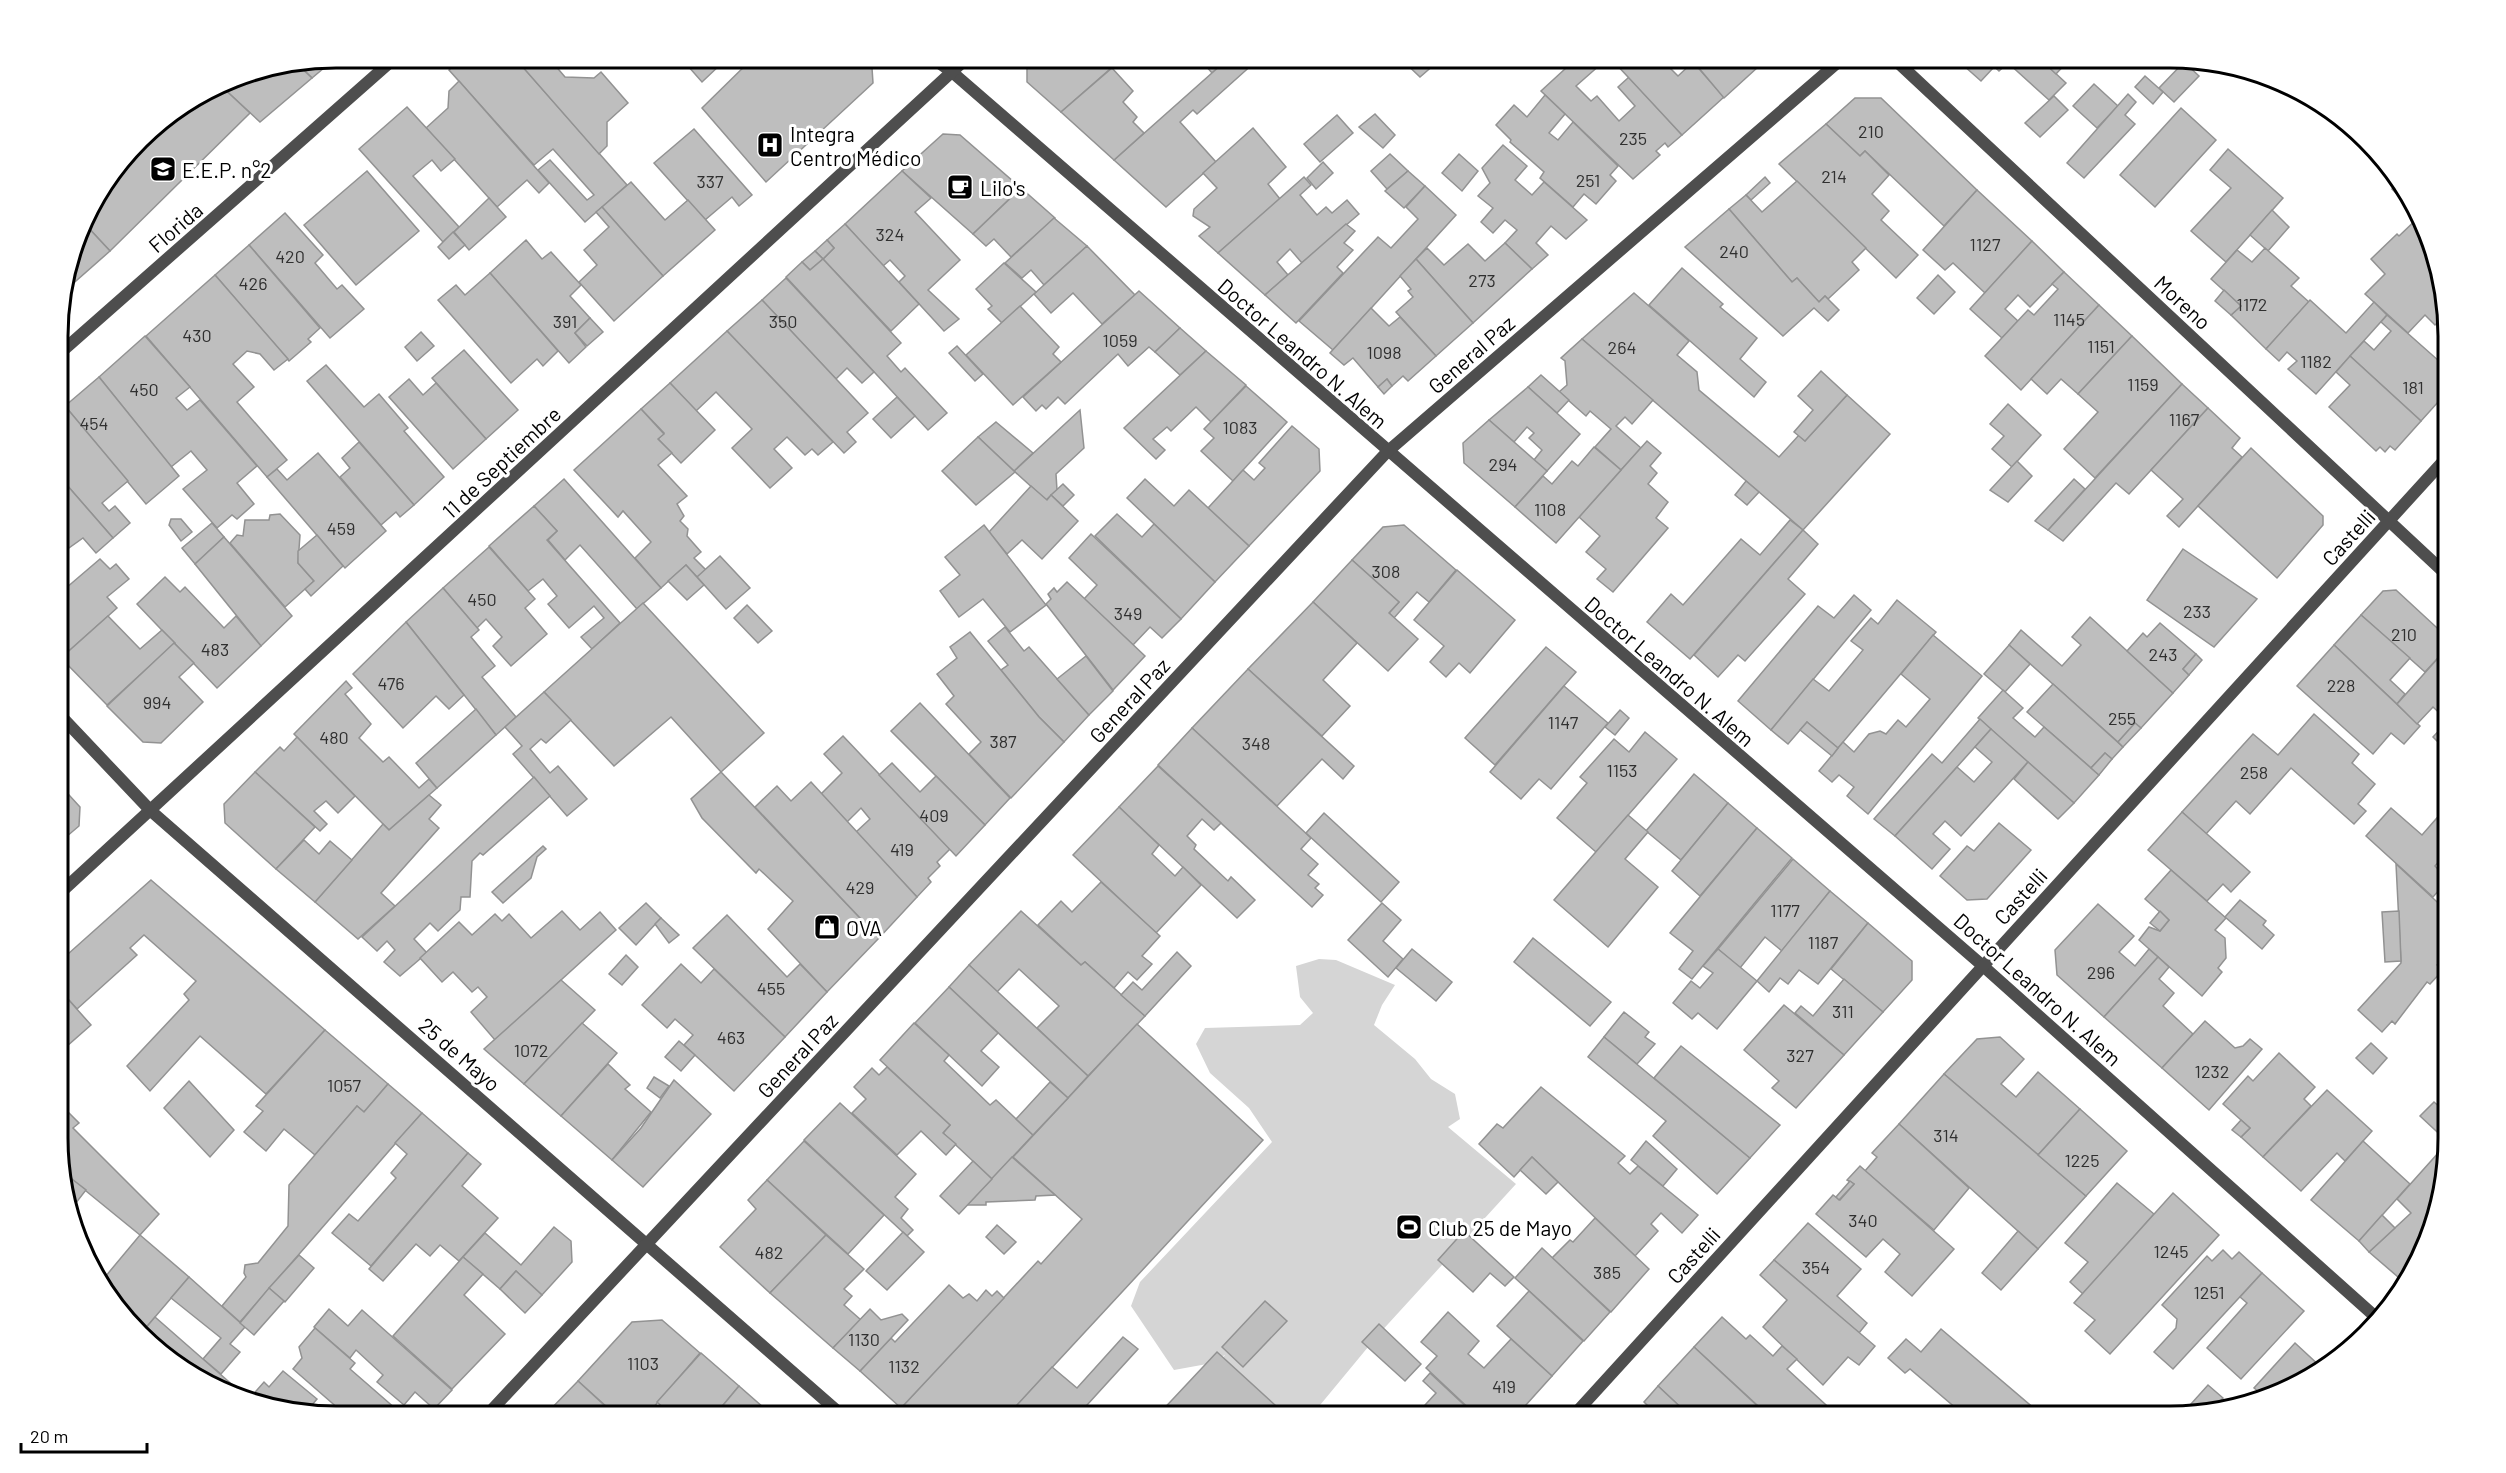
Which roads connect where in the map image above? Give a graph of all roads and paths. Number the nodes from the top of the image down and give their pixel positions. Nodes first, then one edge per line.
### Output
1 (384, 68) edge
2 (946, 68) edge
3 (956, 68) edge
4 (1831, 68) edge
5 (1904, 68) edge
6 (952, 72) junction
7 (68, 346) edge
8 (1387, 452) junction
9 (2438, 467) edge
10 (2390, 521) junction
11 (2438, 567) edge
12 (68, 723) edge
13 (151, 811) junction
14 (68, 886) edge
15 (1983, 966) junction
16 (648, 1243) junction
17 (2372, 1314) edge
18 (495, 1406) edge
19 (832, 1406) edge
20 (1582, 1406) edge

1 - 7 street, Florida
2 - 6 street, Doctor Leandro N. Alem
3 - 6 street, 11 de Septiembre
4 - 8 street, General Paz
5 - 10 street, Moreno
6 - 8 street, Doctor Leandro N. Alem
6 - 13 street, 11 de Septiembre
8 - 15 street, Doctor Leandro N. Alem
8 - 16 street, General Paz
9 - 10 street, Castelli
10 - 11 street, Moreno
10 - 15 street, Castelli
12 - 13 street, 25 de Mayo
13 - 14 street, 11 de Septiembre
13 - 16 street, 25 de Mayo
15 - 17 street, Doctor Leandro N. Alem
15 - 20 street, Castelli
16 - 18 street, General Paz
16 - 19 street, 25 de Mayo

